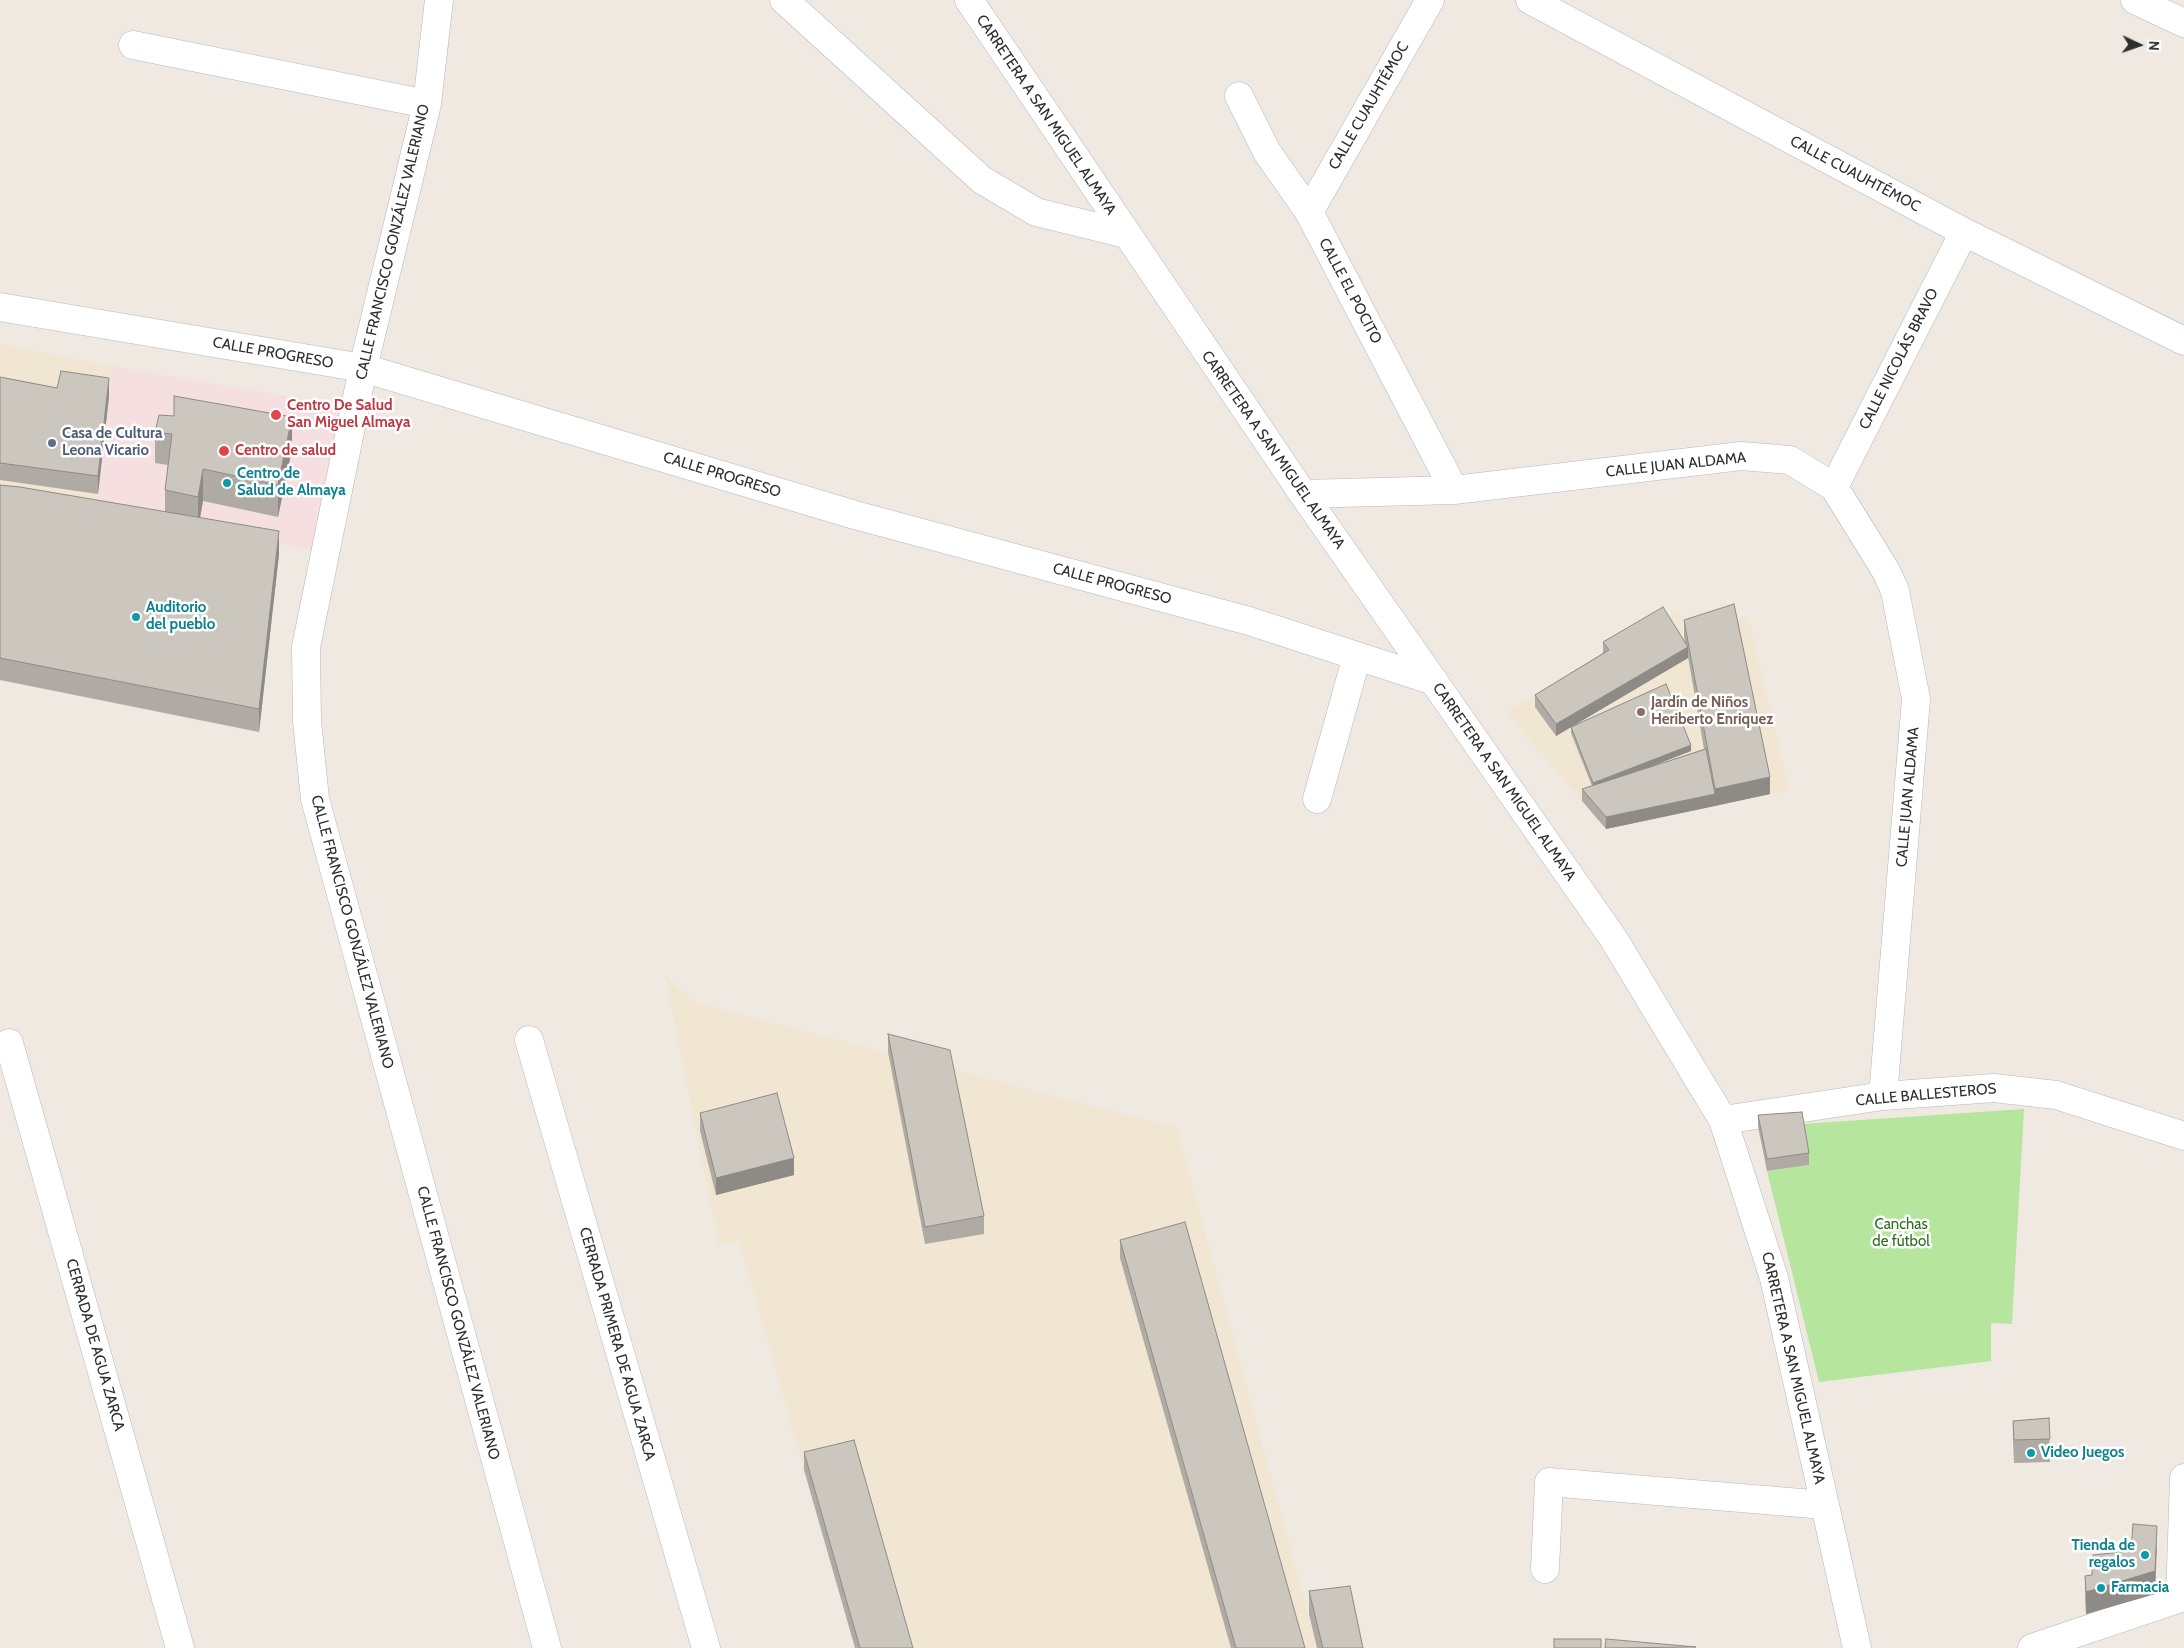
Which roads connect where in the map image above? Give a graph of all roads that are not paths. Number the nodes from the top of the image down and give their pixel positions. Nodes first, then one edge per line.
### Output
1 (439, 0) edge
2 (784, 0) edge
3 (969, 0) edge
4 (1430, 0) edge
5 (1530, 0) edge
6 (2135, 0) edge
7 (2184, 22) edge
8 (133, 45) dead end
9 (1239, 96) dead end
10 (427, 104) junction
11 (1309, 212) junction
12 (1964, 232) junction
13 (1126, 234) junction
14 (0, 307) edge
15 (2184, 341) edge
16 (363, 368) junction
17 (1834, 487) junction
18 (1454, 490) junction
19 (1302, 494) junction
20 (1357, 656) junction
21 (1434, 681) junction
22 (1317, 799) dead end
23 (528, 1040) dead end
24 (9, 1043) dead end
25 (1883, 1096) junction
26 (1723, 1120) junction
27 (2184, 1136) edge
28 (2184, 1478) edge
29 (1825, 1505) junction
30 (1545, 1568) dead end
31 (2182, 1597) edge
32 (180, 1648) edge
33 (547, 1648) edge
34 (706, 1648) edge
35 (1857, 1648) edge
36 (2032, 1648) edge

1 - 10 street, CALLE FRANCISCO GONZÁLEZ VALERIANO
2 - 13 street
3 - 13 street, CARRETERA A SAN MIGUEL ALMAYA
4 - 11 street, CALLE CUAUHTÉMOC
5 - 12 street, CALLE CUAUHTÉMOC
6 - 7 street
8 - 10 street
9 - 11 street, CALLE EL POCITO
10 - 16 street, CALLE FRANCISCO GONZÁLEZ VALERIANO
11 - 18 street, CALLE EL POCITO
12 - 15 street, CALLE CUAUHTÉMOC
12 - 17 street, CALLE NICOLÁS BRAVO
13 - 19 street, CARRETERA A SAN MIGUEL ALMAYA
14 - 16 street, CALLE PROGRESO
16 - 20 street, CALLE PROGRESO
16 - 33 street, CALLE FRANCISCO GONZÁLEZ VALERIANO
17 - 18 street, CALLE JUAN ALDAMA
17 - 25 street, CALLE JUAN ALDAMA
18 - 19 street, CALLE JUAN ALDAMA
19 - 21 street, CARRETERA A SAN MIGUEL ALMAYA
20 - 21 street, CALLE PROGRESO
20 - 22 street
21 - 26 street, CARRETERA A SAN MIGUEL ALMAYA
23 - 34 street, CERRADA PRIMERA DE AGUA ZARCA
24 - 32 street, CERRADA DE AGUA ZARCA
25 - 26 street, CALLE BALLESTEROS
25 - 27 street, CALLE BALLESTEROS
26 - 29 street, CARRETERA A SAN MIGUEL ALMAYA
28 - 31 street
29 - 30 street
29 - 35 street, CARRETERA A SAN MIGUEL ALMAYA
31 - 36 street

